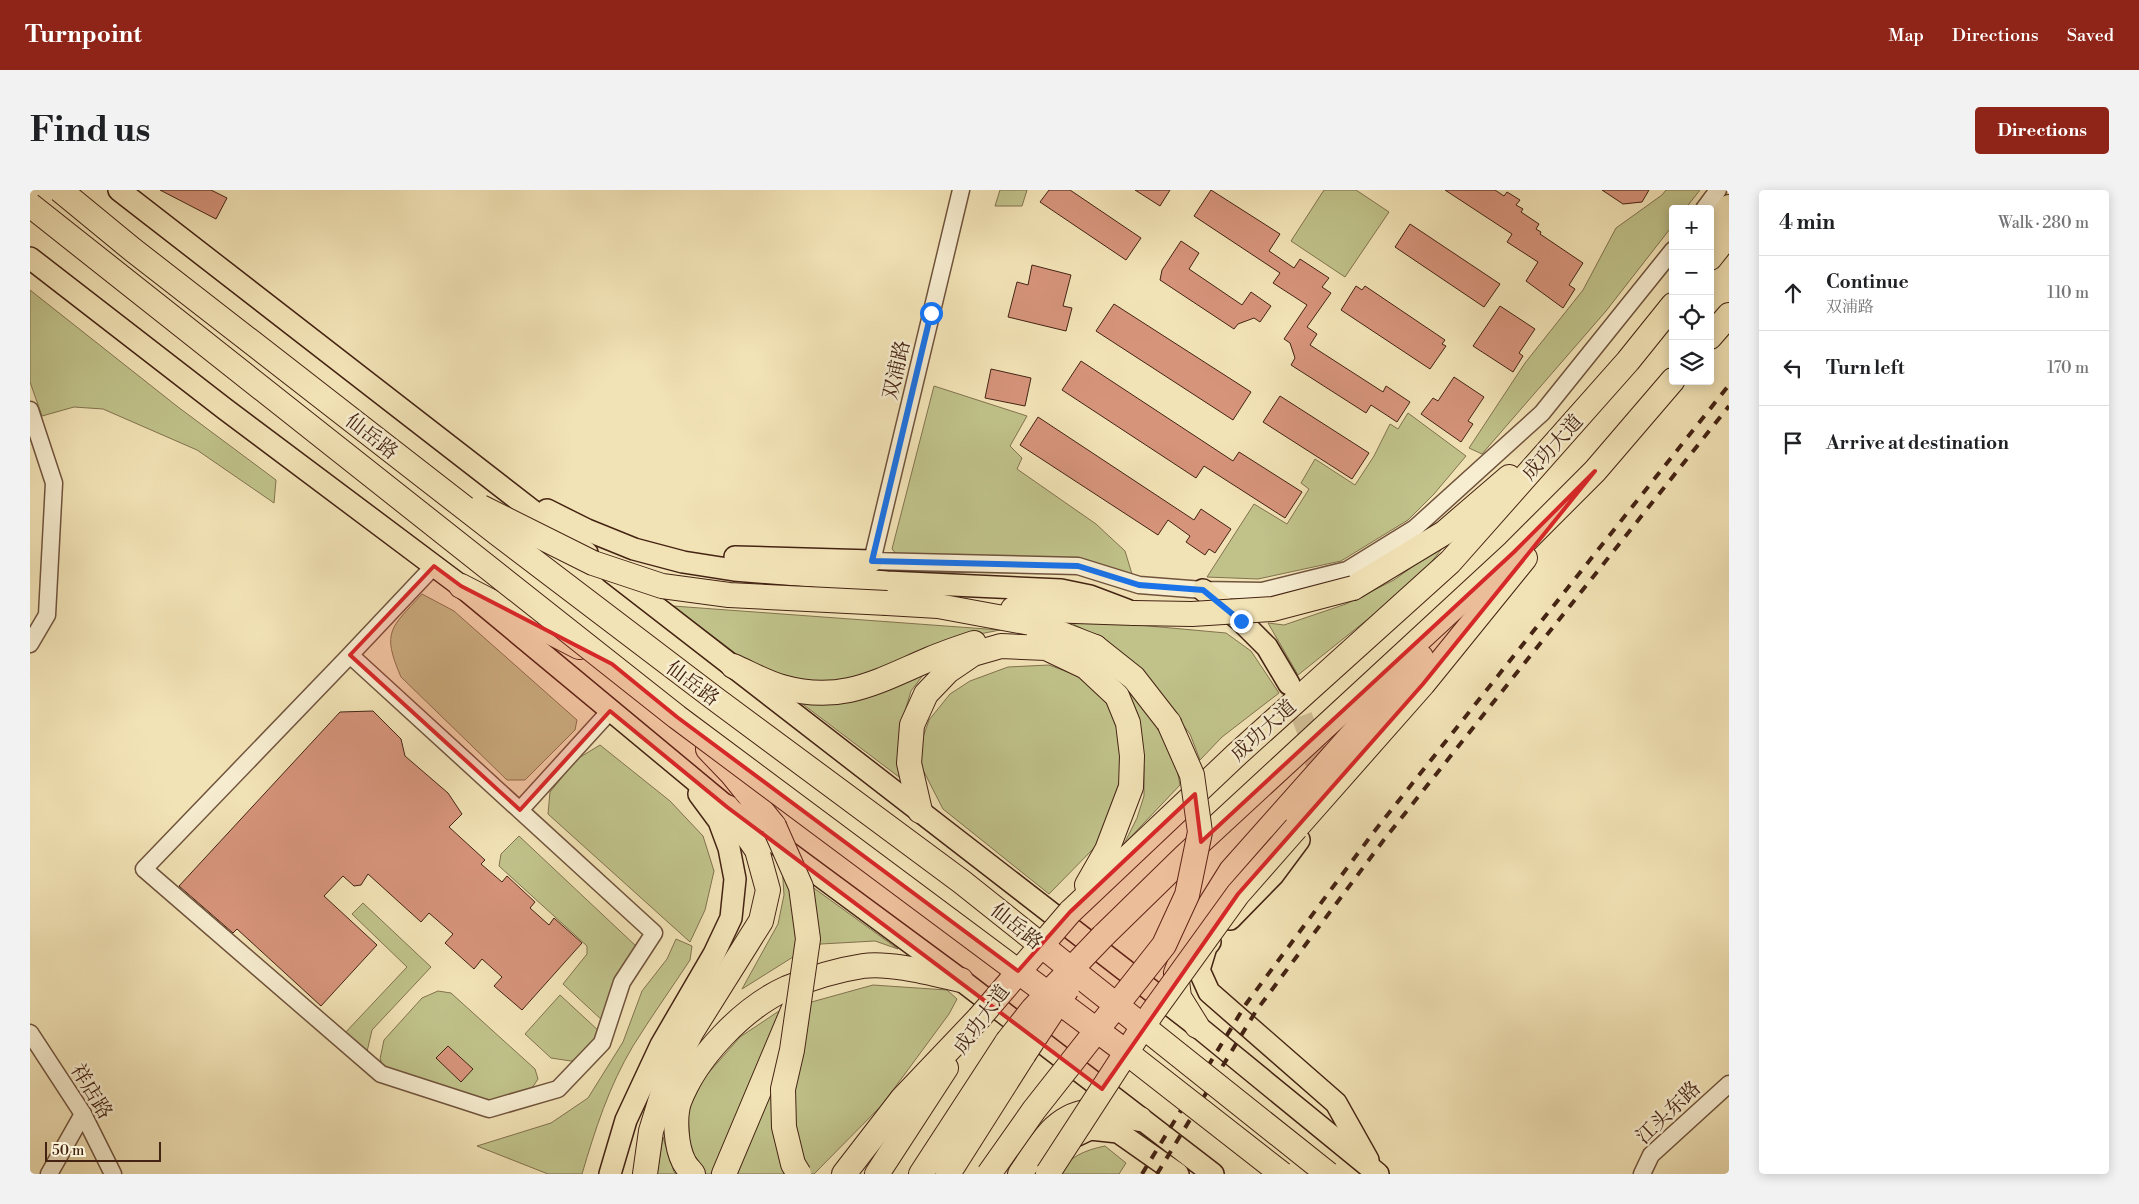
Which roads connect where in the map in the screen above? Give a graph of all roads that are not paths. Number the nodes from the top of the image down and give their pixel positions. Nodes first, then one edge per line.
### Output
1 (60, 190) edge
2 (119, 190) edge
3 (961, 190) edge
4 (1718, 190) edge
5 (30, 205) edge
6 (1707, 205) edge
7 (1729, 207) edge
8 (1714, 230) edge
9 (1729, 234) edge
10 (1714, 253) edge
11 (1669, 255) edge
12 (30, 258) edge
13 (1672, 295) edge
14 (1669, 310) edge
15 (1729, 315) edge
16 (1714, 332) edge
17 (1628, 361) junction
18 (1669, 385) edge
19 (30, 410) edge
20 (1553, 446) junction
21 (1595, 471) junction
22 (425, 478) junction
23 (510, 494) junction
24 (1514, 552) junction
25 (872, 561) junction
26 (683, 562) junction
27 (434, 566) junction
28 (461, 586) junction
29 (1203, 590) junction
30 (938, 606) junction
31 (1134, 613) junction
32 (30, 644) edge
33 (1095, 647) junction
34 (350, 655) junction
35 (612, 664) junction
36 (732, 666) junction
37 (1289, 684) tunnel mouth
38 (610, 711) junction
39 (677, 717) junction
40 (684, 773) junction
41 (727, 807) junction
42 (520, 810) junction
43 (920, 811) junction
44 (1298, 834) junction
45 (1070, 912) junction
46 (961, 980) junction
47 (801, 993) junction
48 (978, 1018) junction
49 (1197, 1026) junction
50 (30, 1033) edge
51 (1015, 1048) junction
52 (1729, 1084) edge
53 (83, 1114) junction
54 (1140, 1119) junction
55 (1376, 1173) edge
56 (49, 1174) edge
57 (113, 1174) edge
58 (610, 1174) edge
59 (644, 1174) edge
60 (693, 1174) edge
61 (724, 1174) edge
62 (799, 1174) edge
63 (844, 1174) edge
64 (877, 1174) edge
65 (921, 1174) edge
66 (948, 1174) edge
67 (989, 1174) edge
68 (1020, 1174) edge
69 (1040, 1174) edge
70 (1047, 1174) edge
71 (1178, 1174) edge
72 (1213, 1174) edge
73 (1282, 1174) edge
74 (1328, 1174) edge
75 (1642, 1174) edge

1 - 22 highway, 仙岳路, bridge
2 - 23 main road
3 - 25 street, 双浦路
4 - 6 street
5 - 35 highway, 仙岳路, bridge
7 - 8 highway
9 - 10 highway
11 - 29 street
12 - 27 main road
13 - 17 highway
14 - 17 highway, 成功大道
15 - 16 highway
17 - 20 highway, 成功大道
18 - 21 highway, 成功大道
19 - 32 street
20 - 31 highway, bridge
20 - 45 highway, 成功大道
21 - 24 highway, 成功大道
21 - 44 highway
22 - 30 highway, bridge
22 - 74 highway, 仙岳路, bridge
23 - 26 main road
23 - 36 main road
24 - 49 highway
24 - 51 highway, 成功大道, bridge
25 - 26 main road
25 - 29 street
26 - 31 main road
27 - 28 main road
27 - 34 street
28 - 35 highway
28 - 38 main road
29 - 37 main road
30 - 31 highway
30 - 33 highway
33 - 36 highway
33 - 67 highway, bridge
34 - 42 street
34 - 42 street
35 - 39 highway, 仙岳路, bridge
36 - 43 main road
38 - 40 main road
38 - 42 street
39 - 47 highway, bridge
39 - 73 highway, 仙岳路, bridge
40 - 41 main road
40 - 58 main road
41 - 46 main road
41 - 59 highway
43 - 45 highway
43 - 49 main road
44 - 55 main road
44 - 70 highway, bridge
45 - 48 highway, 成功大道, bridge
46 - 54 main road
46 - 60 highway
47 - 61 highway, bridge
47 - 62 highway, bridge
48 - 63 highway
48 - 64 highway, 成功大道
49 - 55 main road
50 - 53 street, 祥店路
51 - 65 highway, 成功大道
51 - 66 highway
52 - 75 street, 江头东路
53 - 56 street
53 - 57 street, 祥店路
54 - 68 highway
54 - 72 main road
69 - 71 main road

